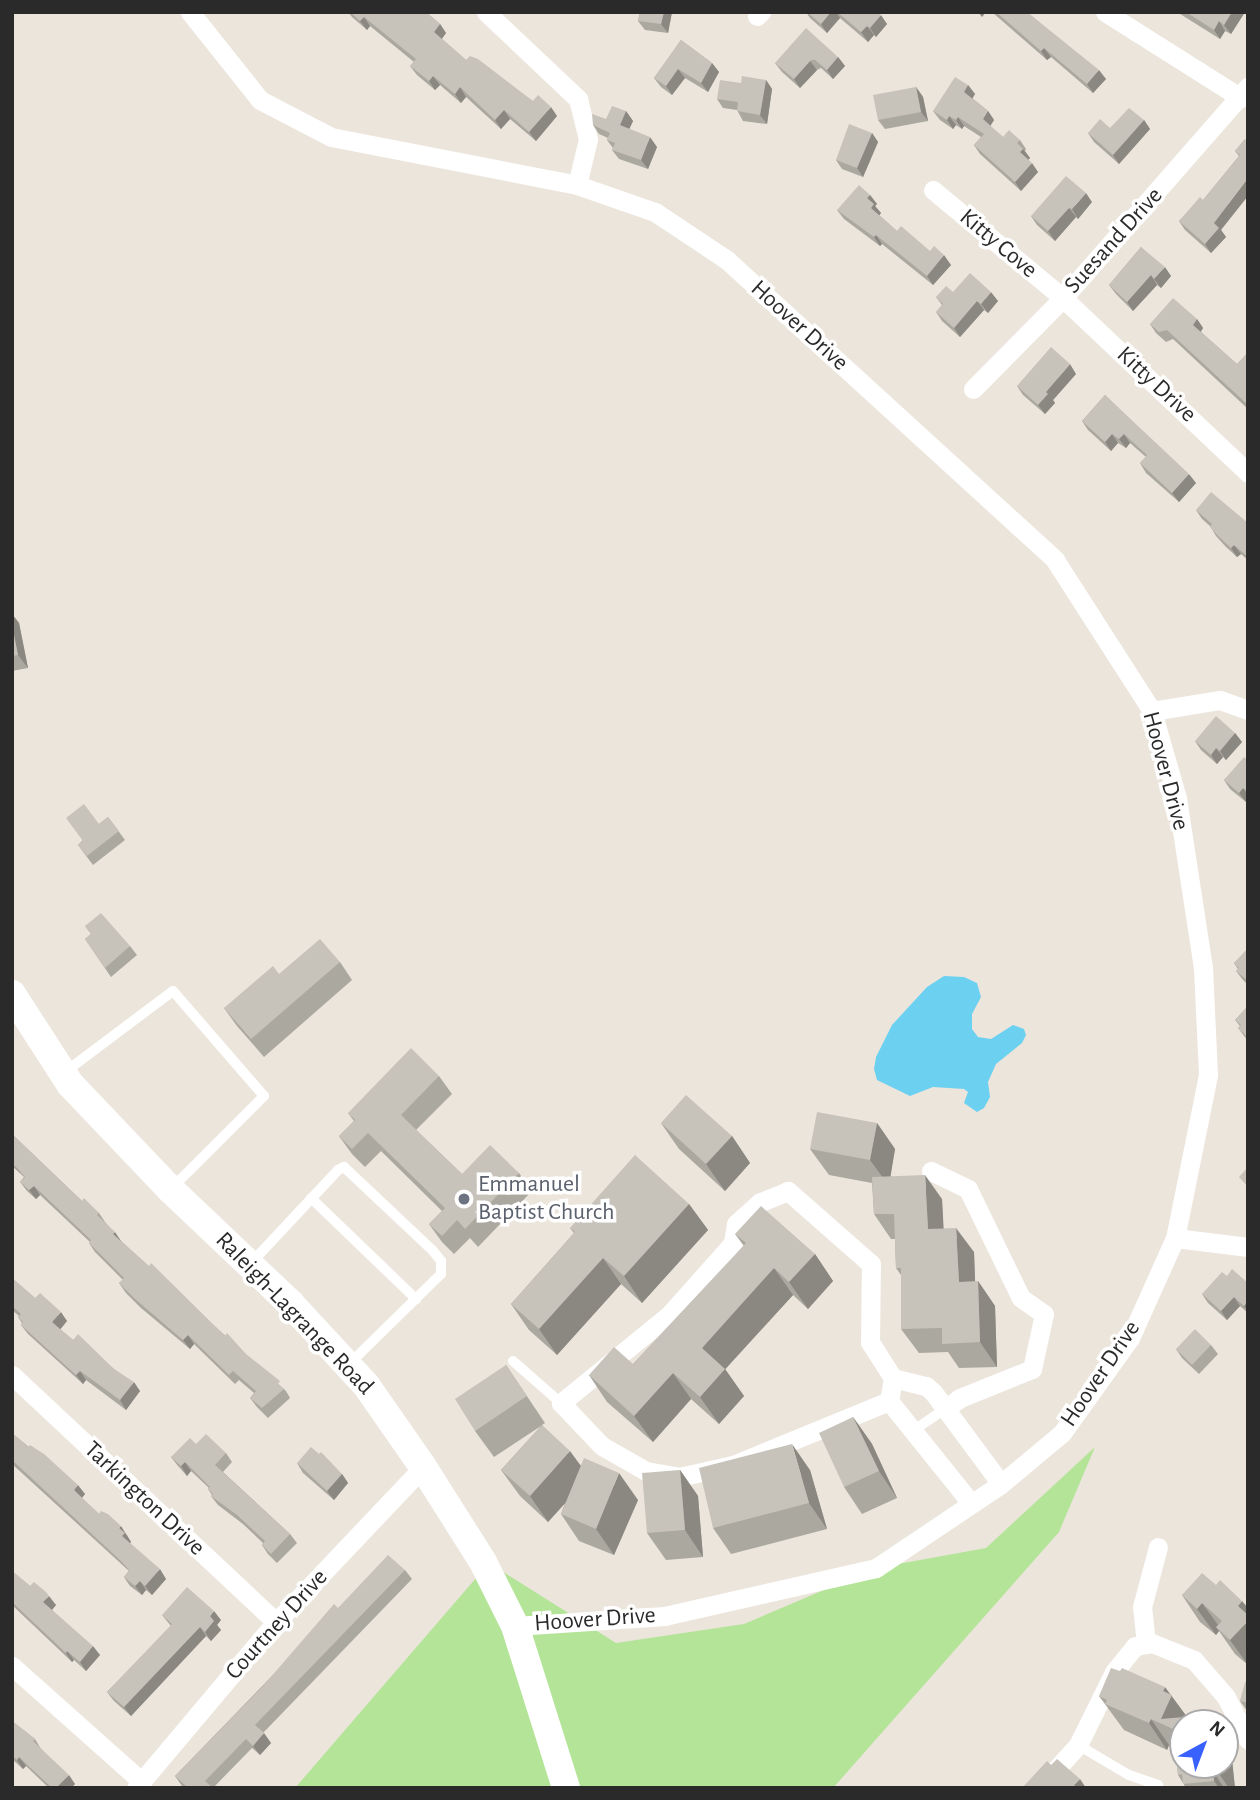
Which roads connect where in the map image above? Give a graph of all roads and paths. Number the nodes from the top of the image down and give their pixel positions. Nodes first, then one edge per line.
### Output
1 (190, 12) edge
2 (486, 12) edge
3 (1105, 12) edge
4 (1244, 93) edge
5 (577, 185) junction
6 (933, 190) dead end
7 (1063, 298) junction
8 (973, 389) dead end
9 (1248, 472) edge
10 (1248, 710) edge
11 (1152, 711) junction
12 (12, 994) edge
13 (63, 1074) junction
14 (931, 1171) dead end
15 (171, 1190) junction
16 (311, 1198) junction
17 (1175, 1238) junction
18 (1248, 1247) edge
19 (249, 1265) junction
20 (416, 1299) junction
21 (513, 1361) dead end
22 (347, 1366) junction
23 (12, 1375) edge
24 (893, 1378) junction
25 (889, 1401) junction
26 (561, 1403) junction
27 (946, 1408) junction
28 (914, 1431) junction
29 (423, 1467) junction
30 (1001, 1484) junction
31 (971, 1503) junction
32 (1158, 1548) dead end
33 (276, 1622) junction
34 (515, 1626) junction
35 (1146, 1644) junction
36 (12, 1666) edge
37 (1248, 1740) edge
38 (1079, 1745) junction
39 (139, 1785) edge
40 (1158, 1785) dead end
41 (562, 1786) edge
42 (1039, 1788) edge

1 - 5 street, Hoover Drive
2 - 5 street
3 - 4 street
4 - 7 street, Suesand Drive
5 - 11 street, Hoover Drive
6 - 7 street, Kitty Cove
7 - 8 street, Suesand Drive
7 - 9 street, Kitty Drive
10 - 11 street
11 - 17 street, Hoover Drive
12 - 13 main road, Raleigh-Lagrange Road
13 - 15 main road, Raleigh-Lagrange Road
13 - 15 lane
14 - 27 street
15 - 19 main road, Raleigh-Lagrange Road
16 - 19 lane
16 - 20 lane
16 - 20 lane
17 - 18 street
17 - 30 street, Hoover Drive
19 - 22 main road, Raleigh-Lagrange Road
20 - 22 lane
21 - 26 lane
22 - 29 main road, Raleigh-Lagrange Road
23 - 33 street, Tarkington Drive
24 - 25 street
24 - 26 street
24 - 27 street
25 - 26 street
25 - 28 street
27 - 28 lane
27 - 30 street
28 - 31 street
29 - 33 street, Courtney Drive
29 - 34 main road, Raleigh-Lagrange Road
30 - 31 street, Hoover Drive
31 - 34 street, Hoover Drive
32 - 35 street
33 - 39 street, Courtney Drive
34 - 41 main road, Raleigh-Lagrange Road
35 - 37 street
35 - 38 street
36 - 39 street
38 - 40 lane
38 - 42 street

